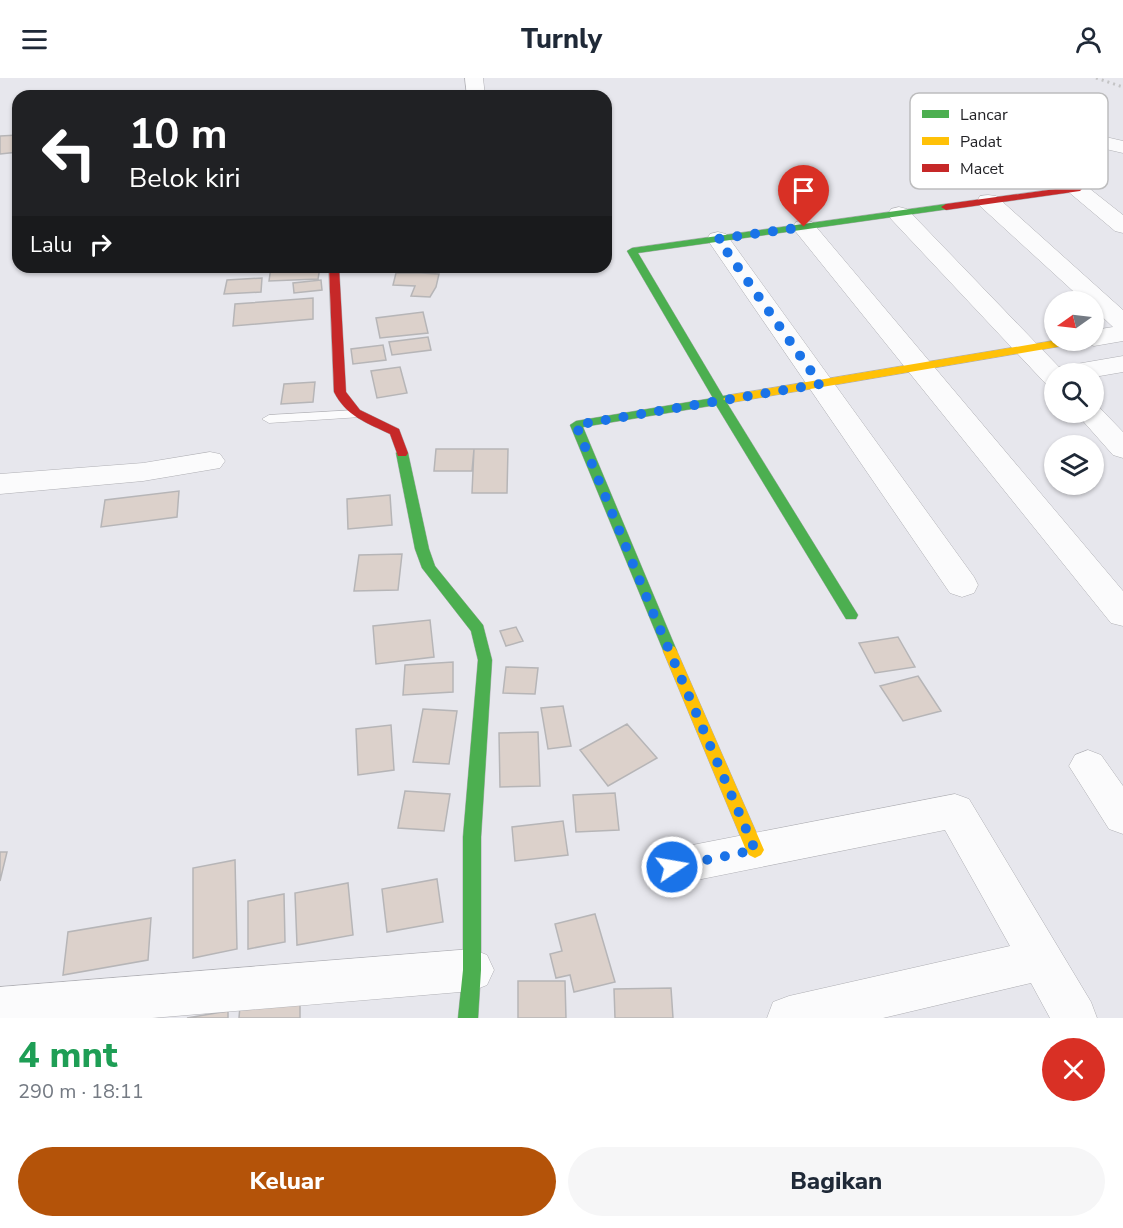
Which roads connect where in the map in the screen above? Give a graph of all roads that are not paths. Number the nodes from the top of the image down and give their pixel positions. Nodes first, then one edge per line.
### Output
1 (1108, 144) edge
2 (1123, 147) edge
3 (1077, 189) joint
4 (988, 201) junction
5 (899, 214) junction
6 (1123, 226) edge
7 (804, 227) junction
8 (718, 239) junction
9 (334, 273) edge
10 (1123, 323) edge
11 (1123, 333) edge
12 (1104, 336) edge
13 (1044, 346) edge
14 (1028, 349) junction
15 (1044, 364) edge
16 (1123, 364) edge
17 (920, 367) junction
18 (1104, 367) edge
19 (820, 384) junction
20 (720, 401) junction
21 (356, 414) junction
22 (269, 419) dead end
23 (1098, 423) edge
24 (1123, 449) edge
25 (210, 461) dead end
26 (0, 484) edge
27 (962, 585) dead end
28 (1123, 614) edge
29 (851, 615) dead end
30 (1088, 766) dead end
31 (1123, 817) edge
32 (755, 850) junction
33 (672, 867) dead end
34 (1041, 960) junction
35 (472, 969) junction
36 (0, 1009) edge
37 (468, 1018) edge
38 (789, 1018) edge
39 (1075, 1018) edge

1 - 2 street
3 - 4 street
3 - 6 street
4 - 5 street
4 - 10 street
5 - 7 street
5 - 14 street
7 - 8 street
7 - 17 street
8 - 19 street
8 - 20 street
9 - 21 street
11 - 12 street
13 - 14 street
14 - 15 street
14 - 17 street
16 - 18 street
17 - 19 street
17 - 28 street
19 - 20 street
19 - 27 street
20 - 29 street
20 - 32 street
21 - 22 lane
21 - 35 street
23 - 24 street
25 - 26 street
30 - 31 street
32 - 33 street
32 - 34 street
34 - 38 street
34 - 39 street
35 - 36 street
35 - 37 street

